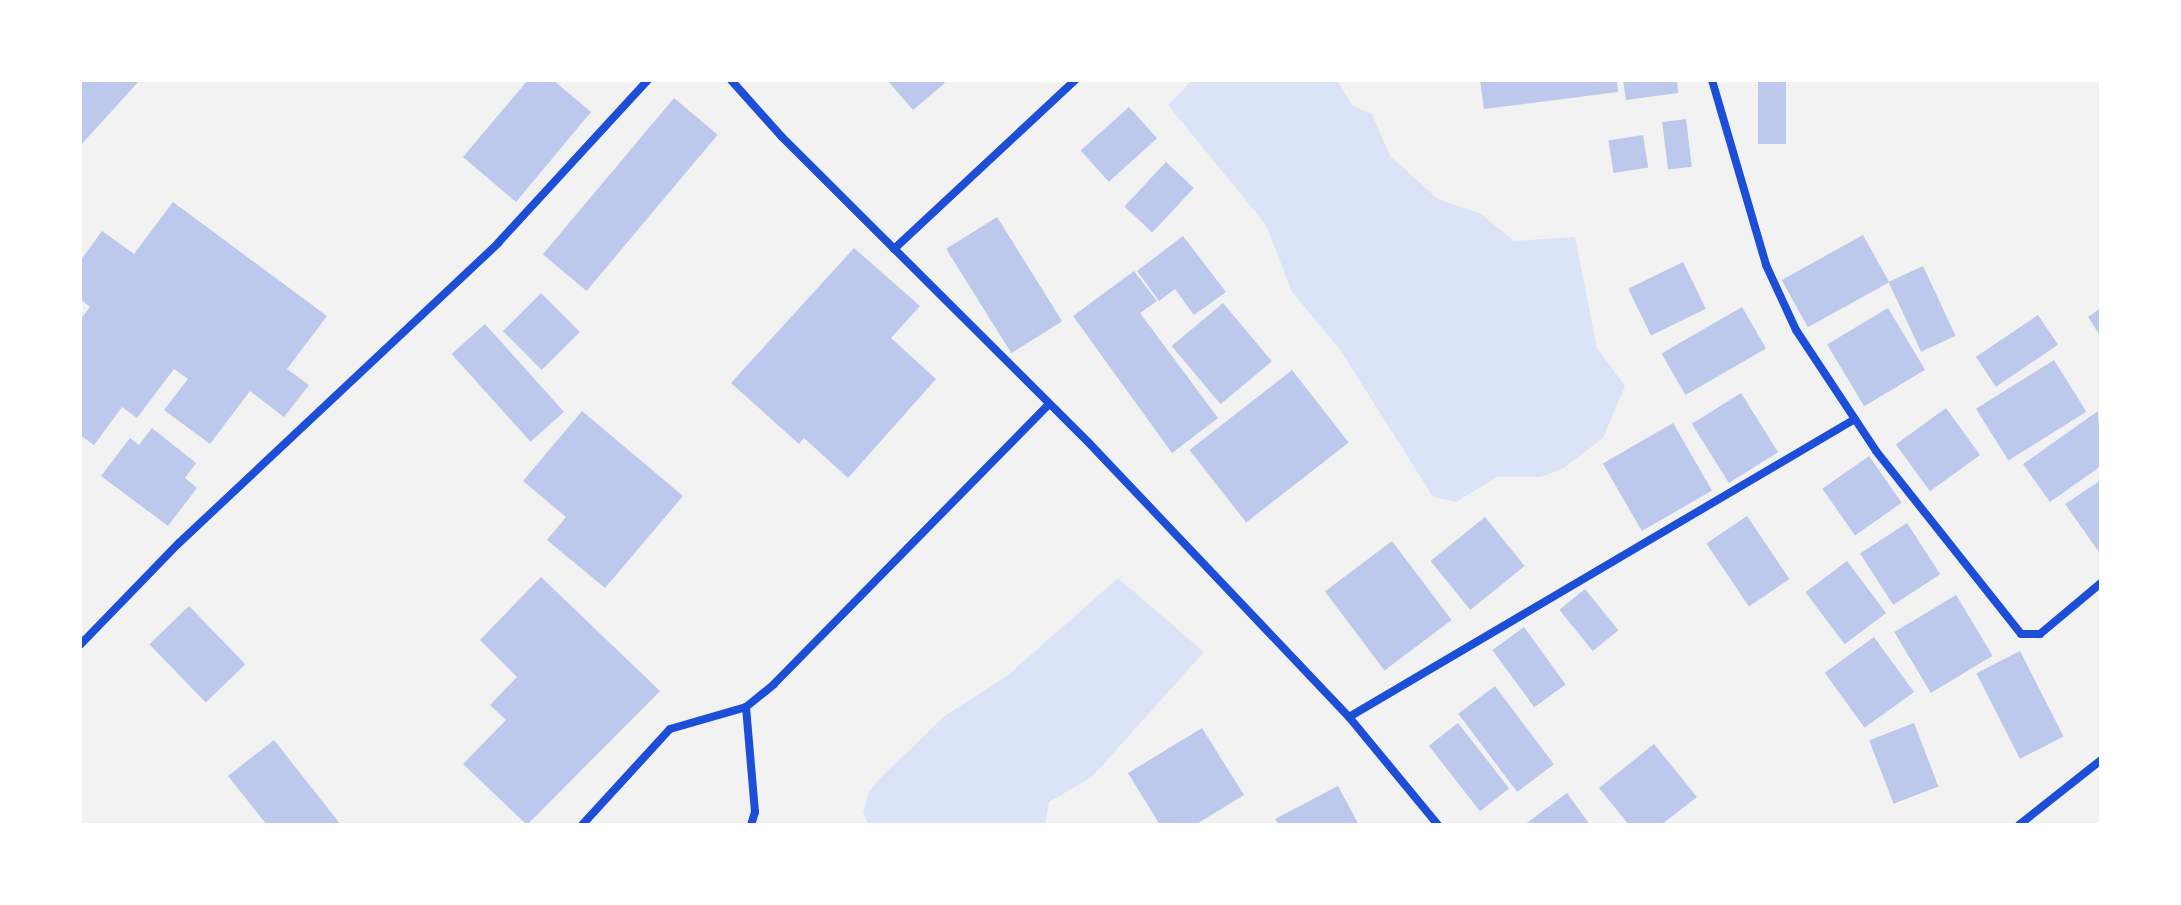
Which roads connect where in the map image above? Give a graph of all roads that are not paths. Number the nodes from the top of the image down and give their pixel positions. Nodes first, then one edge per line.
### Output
1 (648, 80) edge
2 (731, 80) edge
3 (1075, 80) edge
4 (1712, 80) edge
5 (894, 249) junction
6 (1049, 404) junction
7 (1855, 419) junction
8 (2101, 583) edge
9 (80, 645) edge
10 (746, 707) junction
11 (1349, 717) junction
12 (2101, 760) edge
13 (582, 825) edge
14 (751, 825) edge
15 (1438, 825) edge
16 (2019, 825) edge

1 - 9 street
2 - 5 street
3 - 5 street
4 - 7 street
5 - 6 street
6 - 10 street
6 - 11 street
7 - 8 street
7 - 11 street
10 - 13 street
10 - 14 street
11 - 15 street
12 - 16 street

